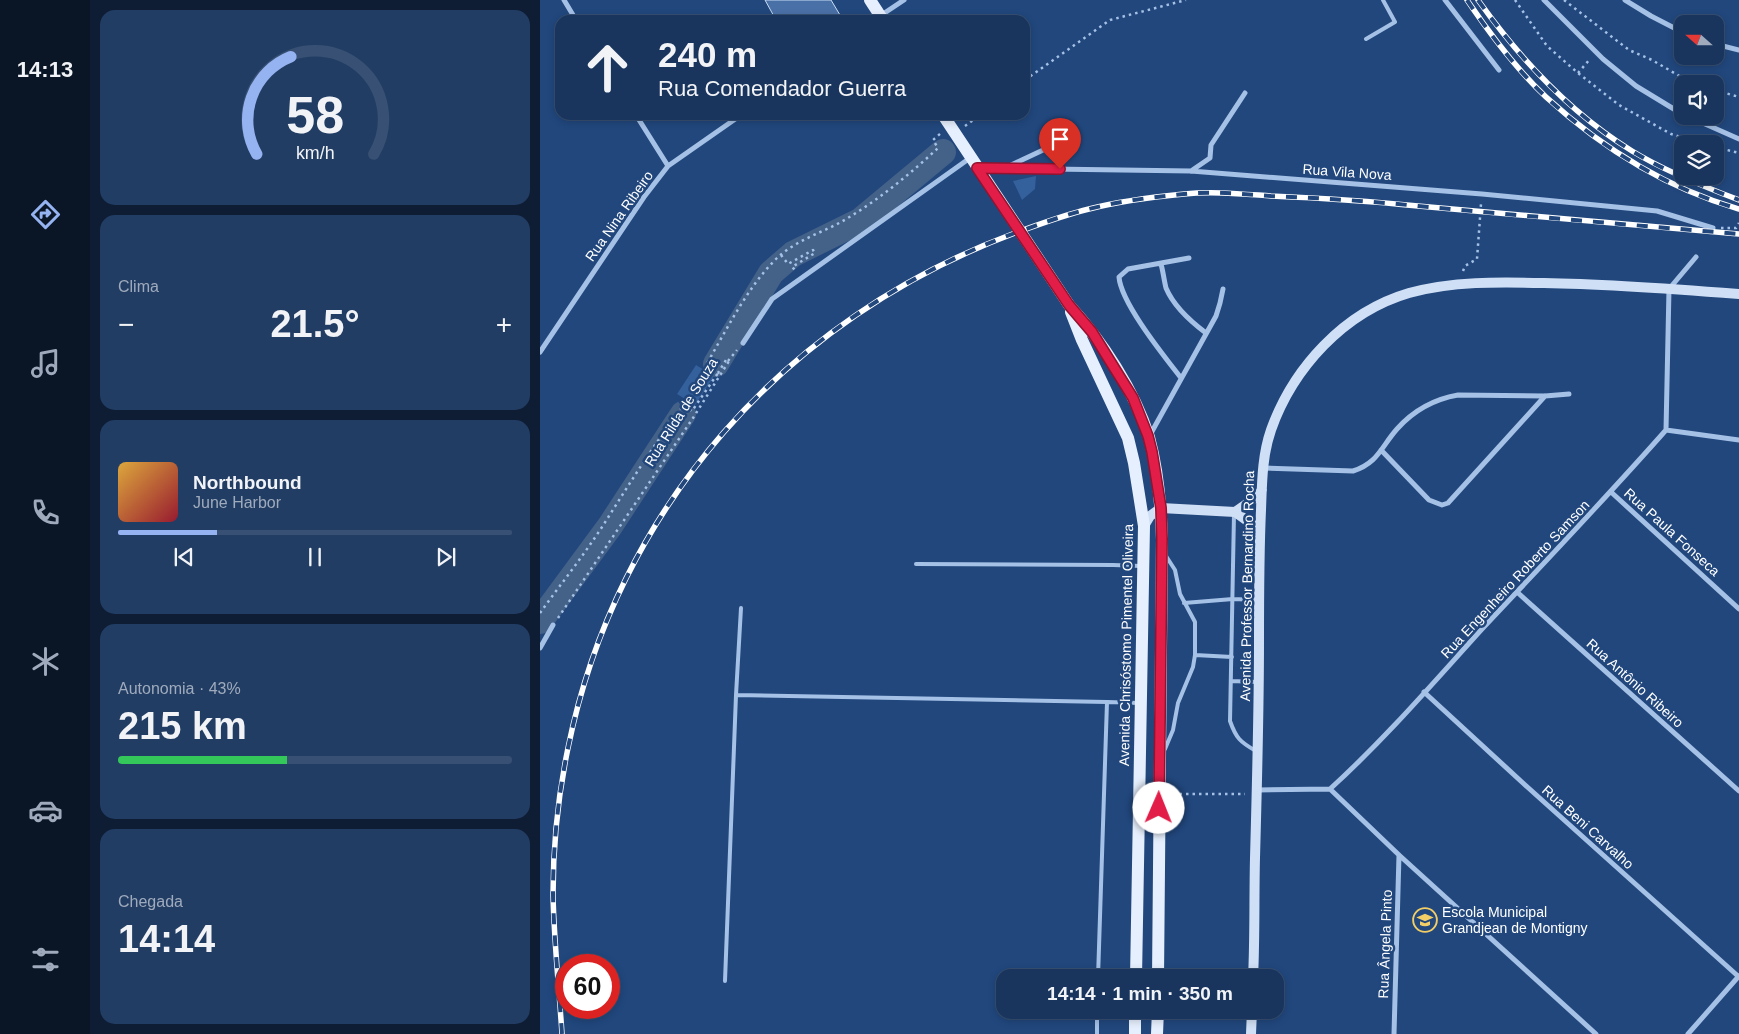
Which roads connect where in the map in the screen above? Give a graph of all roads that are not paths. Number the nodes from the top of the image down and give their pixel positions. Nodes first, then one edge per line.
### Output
1 (564, 0) edge
2 (870, 0) edge
3 (904, 0) edge
4 (1383, 0) edge
5 (1446, 0) edge
6 (1544, 0) edge
7 (1625, 0) edge
8 (573, 15) edge
9 (878, 15) edge
10 (883, 15) edge
11 (1674, 28) edge
12 (1366, 39) dead end
13 (1724, 46) edge
14 (1739, 50) edge
15 (1499, 70) dead end
16 (1245, 92) dead end
17 (1674, 109) edge
18 (639, 120) edge
19 (734, 120) edge
20 (946, 120) edge
21 (1707, 125) edge
22 (1739, 139) edge
23 (1058, 143) dead end
24 (971, 159) junction
25 (668, 166) junction
26 (1004, 168) junction
27 (1191, 171) junction
28 (1713, 228) road end
29 (1696, 257) dead end
30 (1189, 258) dead end
31 (1161, 264) junction
32 (1223, 289) dead end
33 (1669, 289) junction
34 (1739, 294) edge
35 (1069, 305) junction
36 (1206, 334) junction
37 (743, 343) road end
38 (540, 352) edge
39 (1181, 378) junction
40 (1569, 394) dead end
41 (1545, 396) junction
42 (1666, 430) junction
43 (1148, 436) junction
44 (1739, 440) edge
45 (1381, 450) junction
46 (1262, 468) junction
47 (1262, 490) junction
48 (1611, 492) junction
49 (1161, 508) junction
50 (1234, 512) junction
51 (1144, 526) junction
52 (1260, 530) junction
53 (1162, 552) junction
54 (916, 564) dead end
55 (1143, 566) junction
56 (1517, 592) junction
57 (1233, 600) junction
58 (1259, 600) junction
59 (1184, 603) junction
60 (741, 608) dead end
61 (1739, 608) edge
62 (554, 625) road end
63 (540, 648) edge
64 (1196, 655) junction
65 (1232, 657) junction
66 (1231, 681) junction
67 (1259, 682) junction
68 (1424, 692) junction
69 (736, 695) junction
70 (1107, 702) junction
71 (1140, 703) junction
72 (1258, 752) junction
73 (1160, 754) junction
74 (1330, 789) junction
75 (1739, 791) edge
76 (1257, 792) junction
77 (1399, 855) junction
78 (1098, 969) edge
79 (1136, 969) edge
80 (1158, 969) edge
81 (1253, 969) edge
82 (1739, 976) edge
83 (725, 981) dead end
84 (1097, 1019) edge
85 (1135, 1019) edge
86 (1158, 1019) edge
87 (1252, 1019) edge
88 (1097, 1034) edge
89 (1135, 1034) edge
90 (1157, 1034) edge
91 (1251, 1034) edge
92 (1394, 1034) edge
93 (1596, 1034) edge
94 (1688, 1034) edge

1 - 8 street
2 - 9 main road
3 - 10 street
4 - 12 lane
5 - 15 street
6 - 17 street
7 - 11 street
13 - 14 street
16 - 27 street
18 - 25 street
19 - 25 street, Rua Nina Ribeiro
20 - 24 main road
21 - 22 street
23 - 26 street
24 - 26 street, Rua Vila Nova
24 - 35 main road
24 - 37 street
25 - 38 street, Rua Nina Ribeiro
26 - 27 street, Rua Vila Nova
27 - 28 street, Rua Vila Nova
29 - 33 street
30 - 31 street
31 - 36 street
31 - 39 street
32 - 36 street
33 - 34 main road, Avenida Professor Bernardino Rocha
33 - 42 street
33 - 46 main road, Avenida Professor Bernardino Rocha
35 - 43 main road
35 - 51 main road, Avenida Chrisóstomo Pimentel Oliveira
36 - 39 street
39 - 43 street
40 - 41 street
41 - 45 street
41 - 45 street
42 - 44 street
42 - 48 street, Rua Engenheiro Roberto Samson
43 - 49 main road
45 - 46 street
46 - 47 main road, Avenida Professor Bernardino Rocha
47 - 50 main road
47 - 52 main road, Avenida Professor Bernardino Rocha
48 - 56 street, Rua Engenheiro Roberto Samson
48 - 61 street, Rua Paula Fonseca
49 - 50 main road
49 - 51 main road
49 - 53 main road
50 - 52 main road
50 - 57 lane
51 - 55 main road, Avenida Chrisóstomo Pimentel Oliveira
52 - 58 main road, Avenida Professor Bernardino Rocha
53 - 59 lane
53 - 73 main road
54 - 55 lane
55 - 71 main road, Avenida Chrisóstomo Pimentel Oliveira
56 - 68 street, Rua Engenheiro Roberto Samson
56 - 75 street, Rua Antônio Ribeiro
57 - 58 lane
57 - 59 lane
57 - 65 lane
58 - 67 main road, Avenida Professor Bernardino Rocha
59 - 64 lane
60 - 69 lane
62 - 63 street
64 - 65 lane
64 - 73 lane
65 - 66 lane
66 - 67 lane
66 - 72 lane
67 - 72 main road, Avenida Professor Bernardino Rocha
68 - 74 street, Rua Engenheiro Roberto Samson
68 - 82 street, Rua Beni Carvalho
69 - 70 lane
69 - 83 lane
70 - 71 lane
70 - 78 lane
71 - 79 main road, Avenida Chrisóstomo Pimentel Oliveira
72 - 76 main road, Avenida Professor Bernardino Rocha
73 - 80 main road
74 - 76 street
74 - 77 street
76 - 81 main road, Avenida Professor Bernardino Rocha
77 - 92 street, Rua Ângela Pinto
77 - 93 street
82 - 94 street
84 - 88 lane
85 - 89 main road
86 - 90 main road
87 - 91 main road

